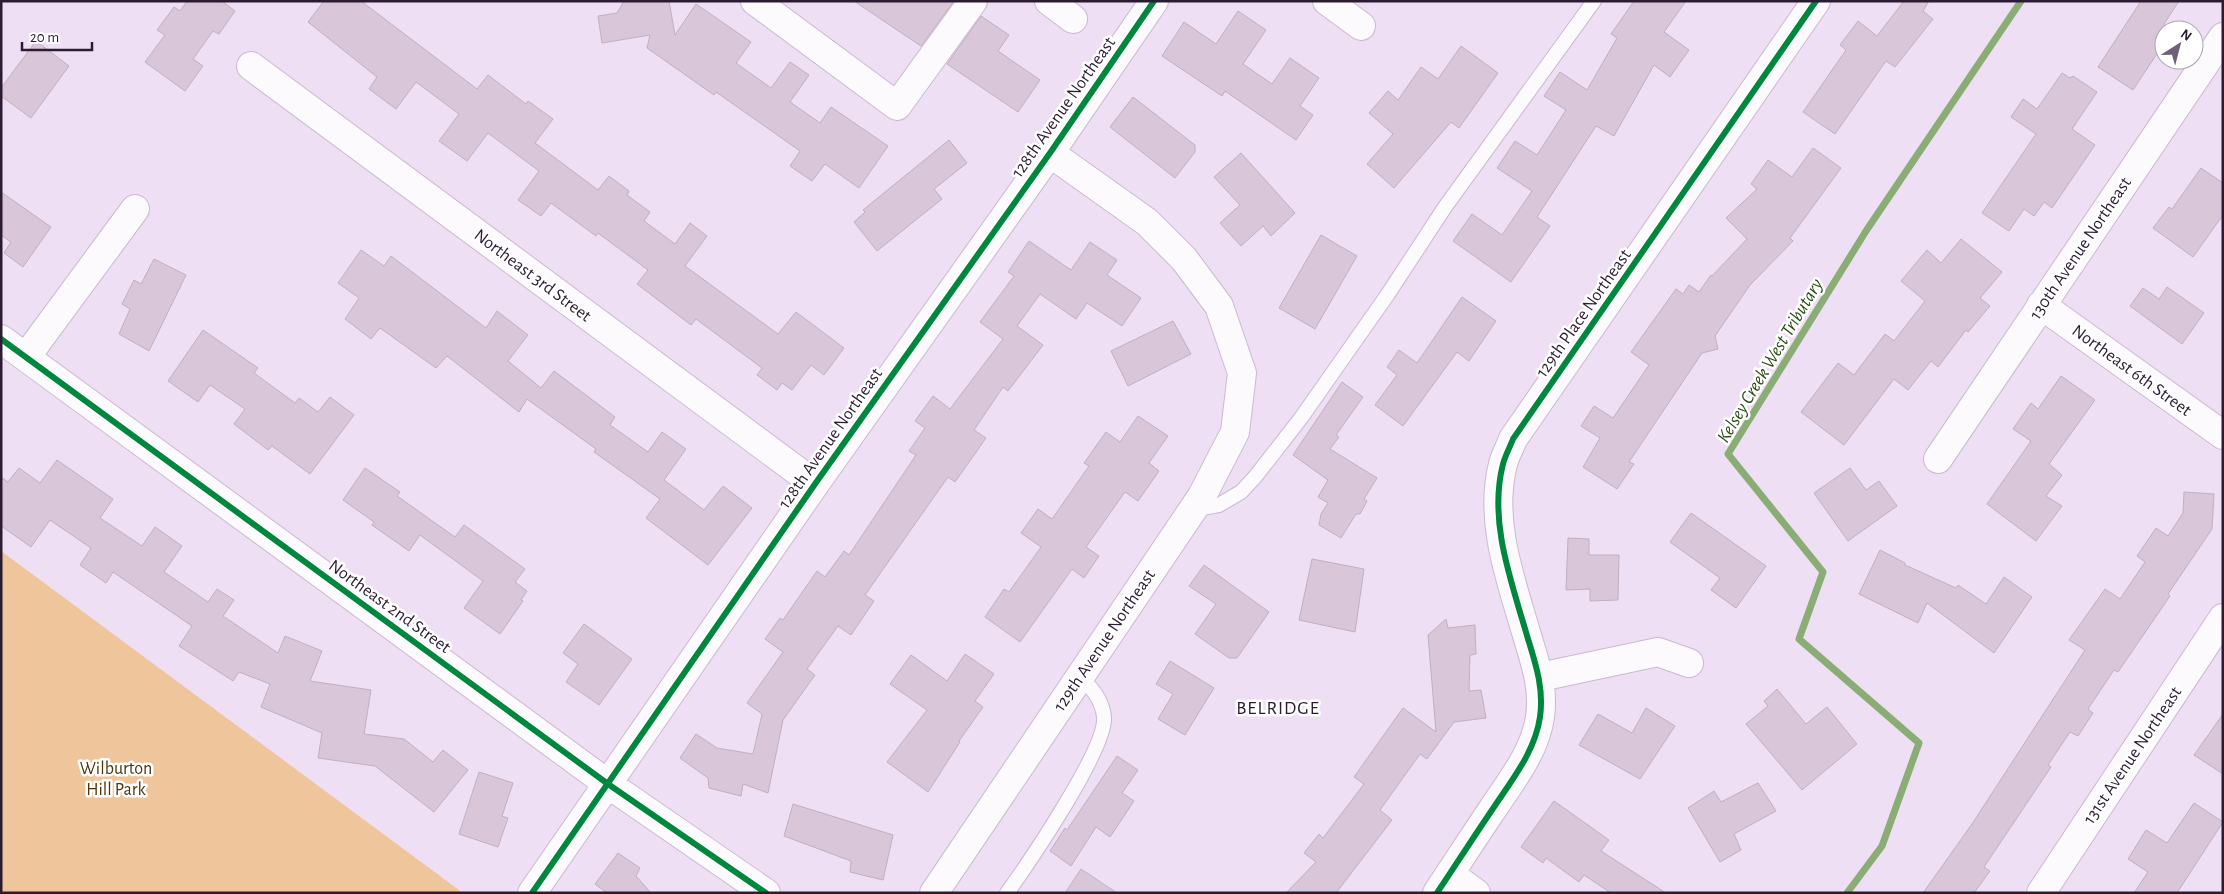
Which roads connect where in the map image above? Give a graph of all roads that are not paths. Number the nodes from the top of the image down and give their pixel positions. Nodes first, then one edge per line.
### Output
1 (755, 1) edge
2 (973, 1) edge
3 (1049, 1) edge
4 (1154, 1) edge
5 (1327, 1) edge
6 (1594, 1) edge
7 (1816, 1) edge
8 (1073, 19) dead end
9 (1361, 26) dead end
10 (2223, 37) edge
11 (251, 66) dead end
12 (1050, 153) junction
13 (134, 209) dead end
14 (2041, 305) junction
15 (1, 339) edge
16 (26, 357) junction
17 (2223, 436) edge
18 (1938, 459) dead end
19 (815, 484) junction
20 (1194, 509) junction
21 (2223, 618) edge
22 (1688, 663) dead end
23 (1079, 675) junction
24 (1540, 677) junction
25 (608, 784) junction
26 (1443, 883) edge
27 (532, 893) edge
28 (766, 893) edge
29 (934, 893) edge
30 (1007, 893) edge
31 (1476, 893) edge
32 (2041, 893) edge

1 - 2 street
3 - 8 street
4 - 12 street, 128th Avenue Northeast
5 - 9 street
6 - 20 lane
7 - 24 street, 129th Place Northeast
10 - 14 street, 130th Avenue Northeast
11 - 19 street, Northeast 3rd Street
12 - 19 street, 128th Avenue Northeast
12 - 20 street, 129th Avenue Northeast
13 - 16 street
14 - 17 street, Northeast 6th Street
14 - 18 street, 130th Avenue Northeast
15 - 16 street, Northeast 2nd Street
16 - 25 street, Northeast 2nd Street
19 - 25 street, 128th Avenue Northeast
20 - 23 street, 129th Avenue Northeast
21 - 32 street, 131st Avenue Northeast
22 - 24 street
23 - 29 street, 129th Avenue Northeast
23 - 30 lane
24 - 26 street
25 - 27 street, 128th Avenue Northeast
25 - 28 street, Northeast 2nd Street
26 - 31 street

